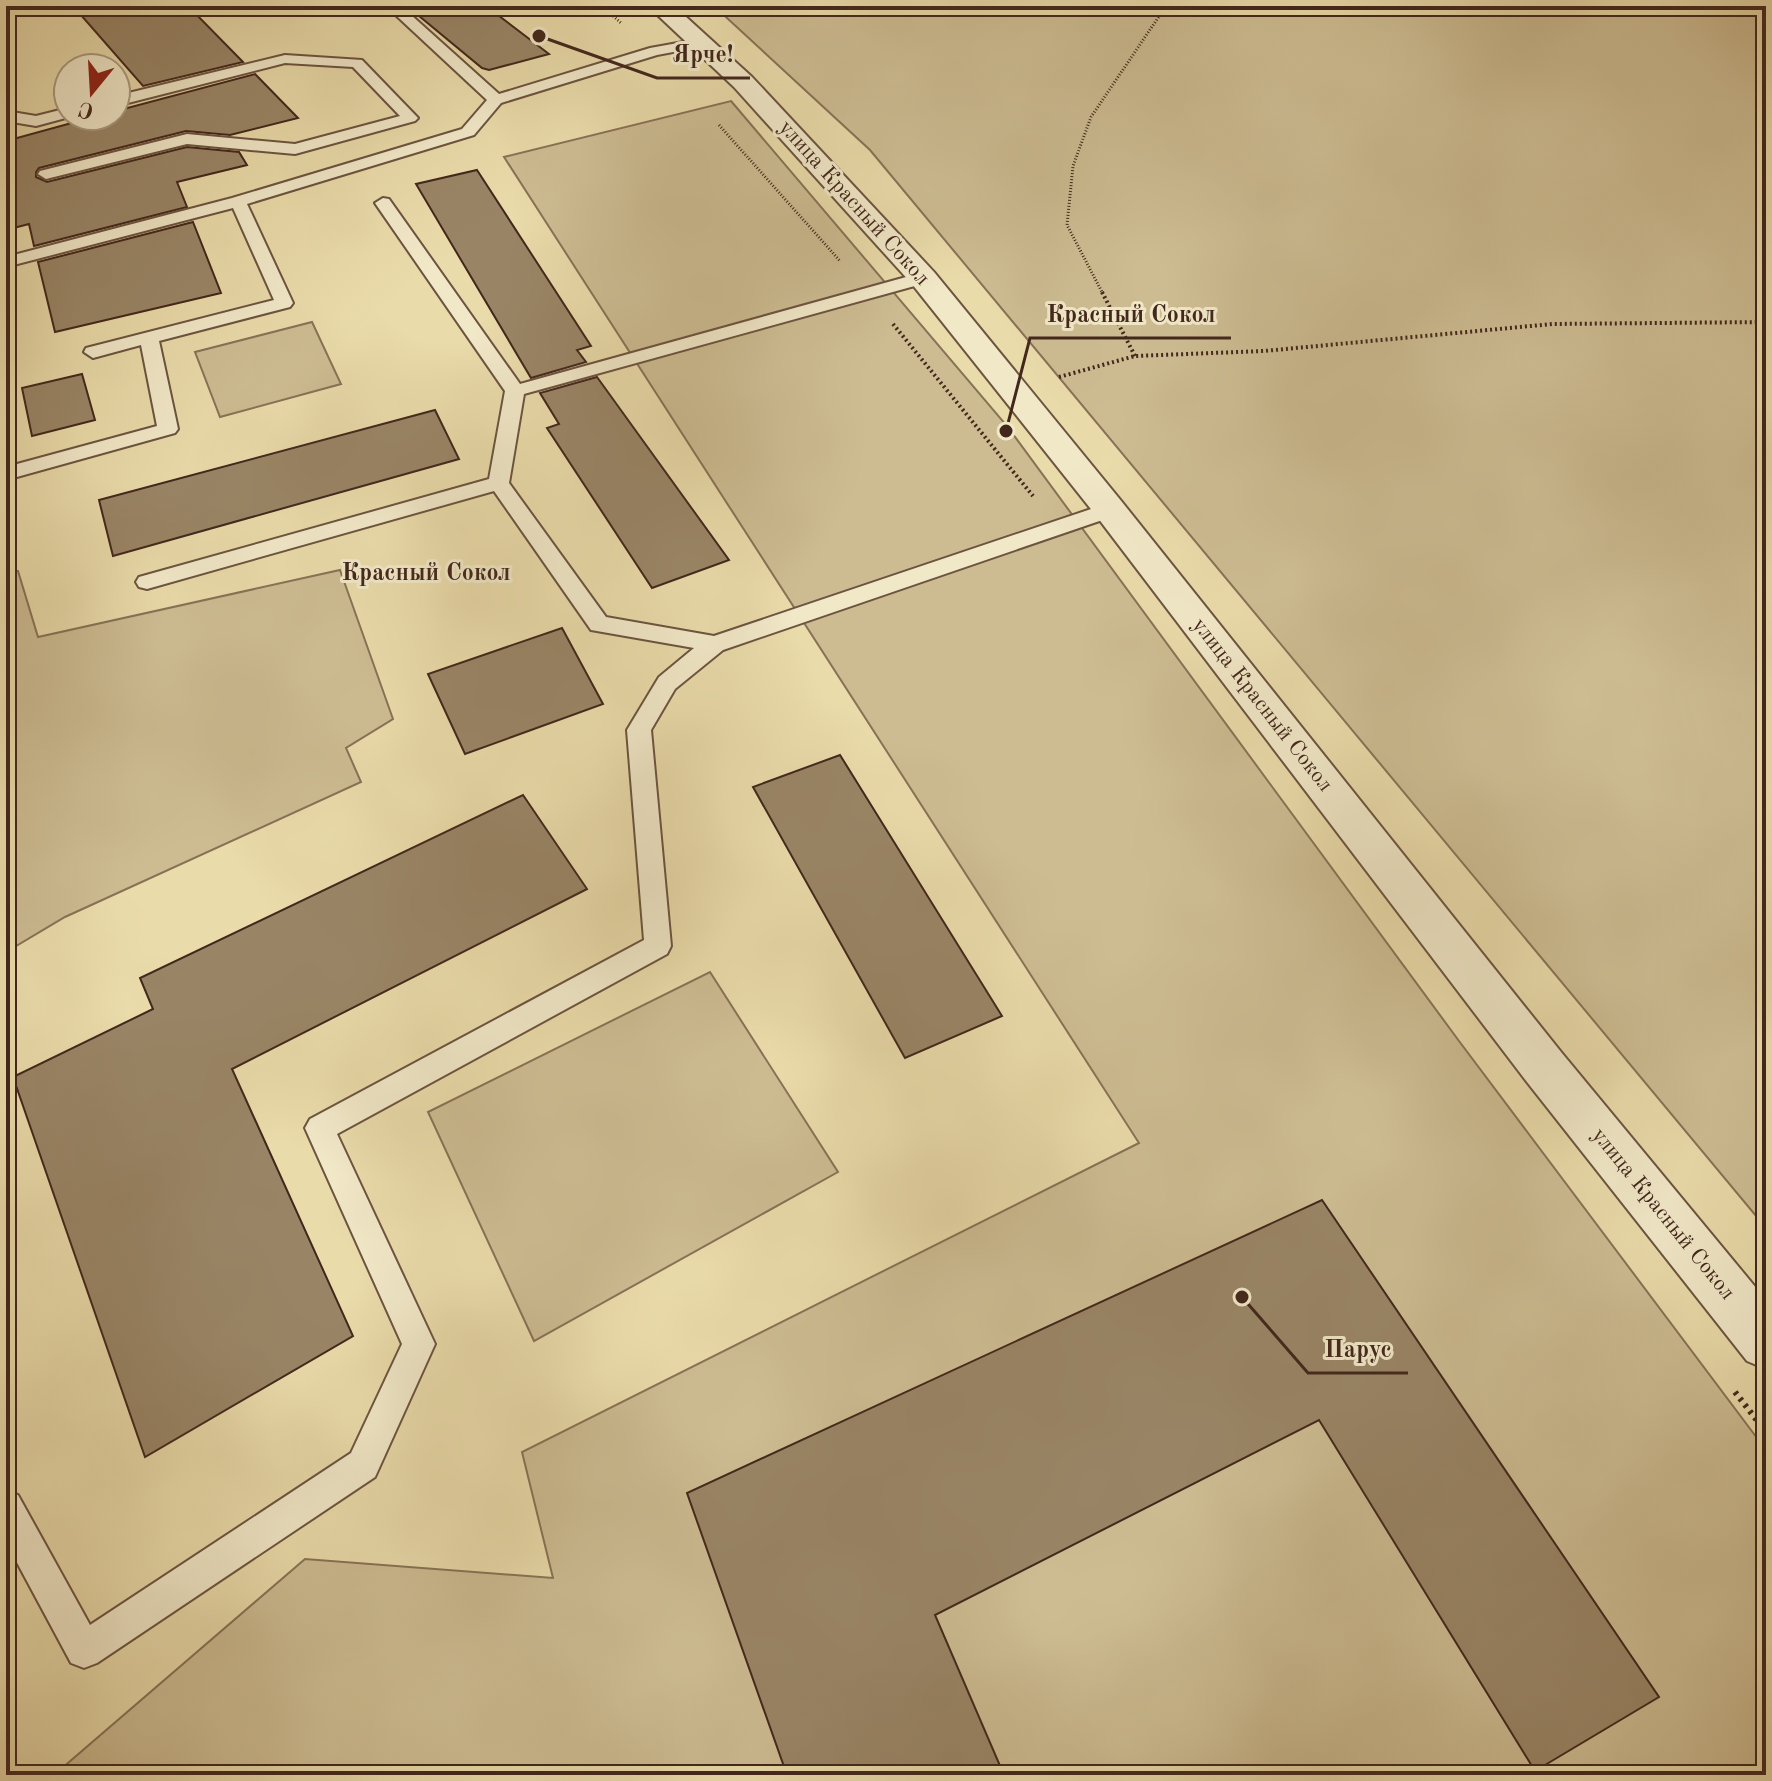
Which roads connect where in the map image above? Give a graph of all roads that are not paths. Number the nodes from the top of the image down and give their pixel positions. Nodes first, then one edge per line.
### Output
1 (393, 6) edge
2 (660, 6) edge
3 (700, 43) junction
4 (132, 97) edge
5 (496, 100) junction
6 (6, 116) edge
7 (52, 117) edge
8 (46, 174) dead end
9 (238, 202) junction
10 (383, 203) dead end
11 (6, 262) edge
12 (923, 278) junction
13 (149, 337) junction
14 (93, 352) dead end
15 (515, 391) junction
16 (6, 474) edge
17 (499, 483) junction
18 (1110, 510) junction
19 (147, 582) dead end
20 (715, 644) junction
21 (1766, 1342) edge
22 (6, 1507) edge

1 - 5 lane
2 - 3 street, улица Красный Сокол
3 - 5 lane
3 - 12 street, улица Красный Сокол
4 - 8 lane
5 - 9 lane
6 - 7 lane
9 - 11 lane
9 - 13 lane
10 - 15 lane
12 - 15 lane
12 - 18 street, улица Красный Сокол
13 - 14 lane
13 - 16 lane
15 - 17 lane
17 - 19 lane
17 - 20 lane
18 - 20 lane
18 - 21 street, улица Красный Сокол
20 - 22 lane

